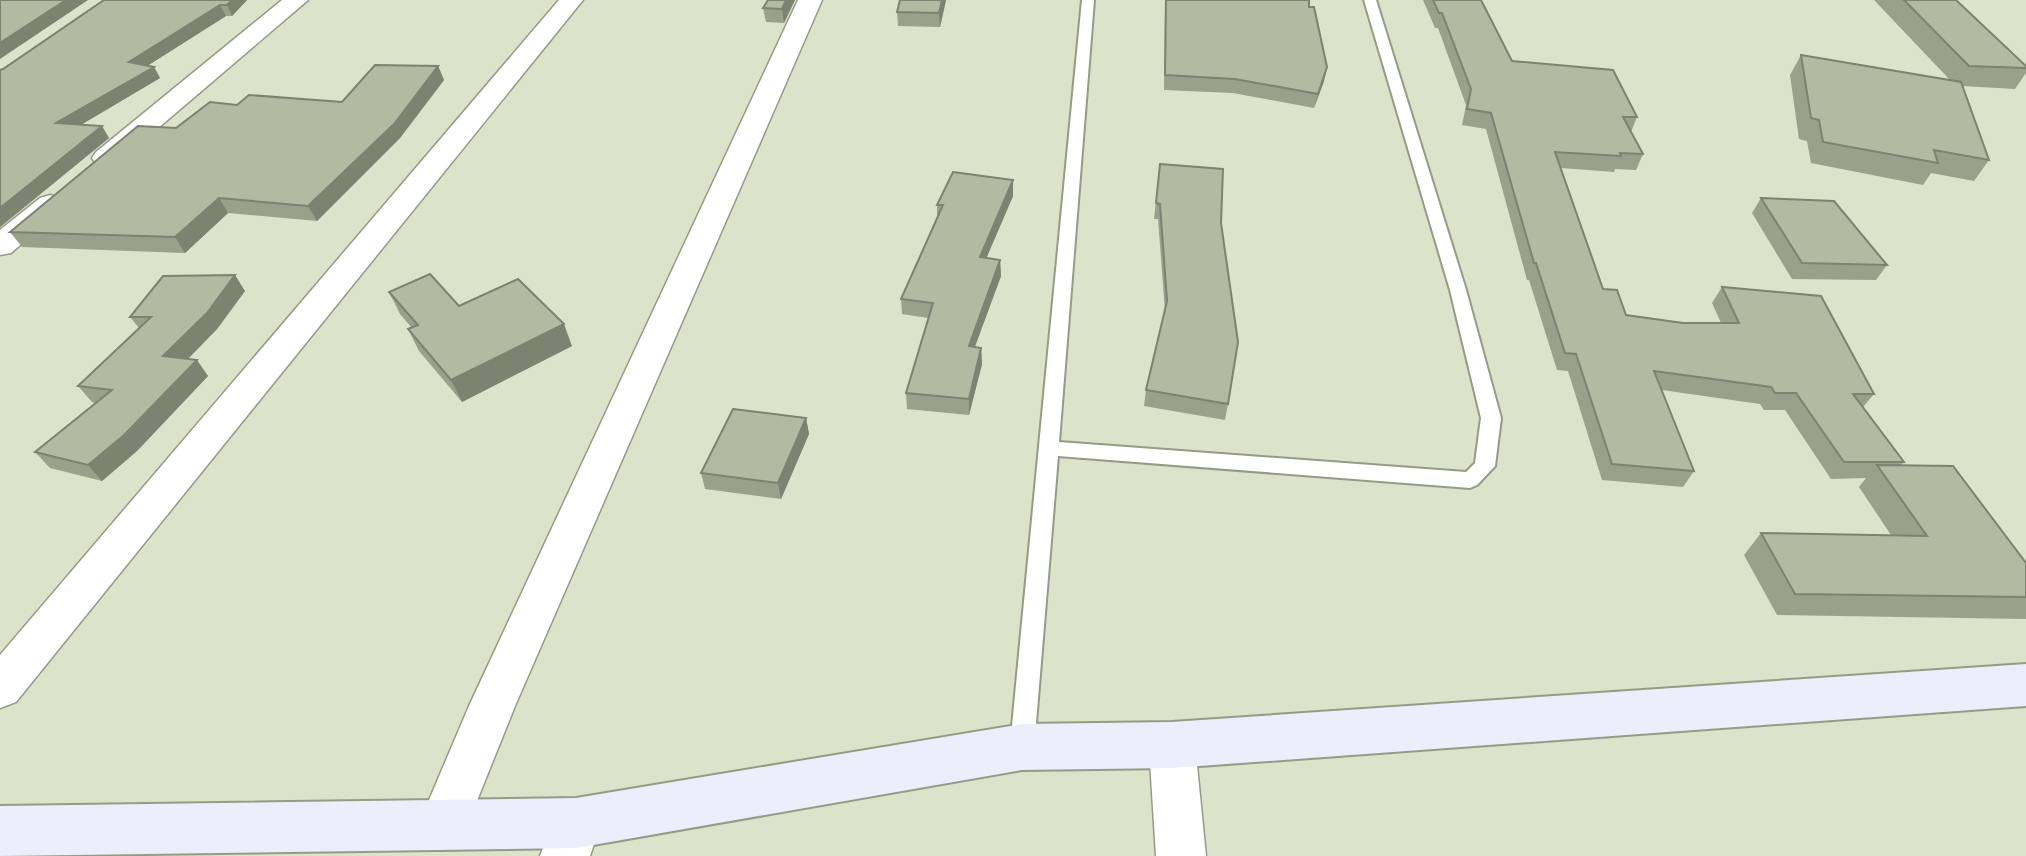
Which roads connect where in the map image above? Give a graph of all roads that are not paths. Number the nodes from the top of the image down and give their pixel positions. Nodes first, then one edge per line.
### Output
1 (296, 0) edge
2 (571, 0) edge
3 (810, 0) edge
4 (1088, 0) edge
5 (1370, 0) edge
6 (0, 246) edge
7 (1049, 448) junction
8 (2026, 685) edge
9 (0, 688) edge
10 (1172, 745) junction
11 (1022, 747) junction
12 (443, 826) junction
13 (0, 831) edge
14 (571, 839) edge
15 (1181, 856) edge

1 - 6 street
2 - 9 street
3 - 12 street
4 - 7 lane
5 - 7 lane
7 - 11 lane
8 - 10 street
10 - 11 street
10 - 15 street
11 - 14 street
12 - 13 street
12 - 14 street

